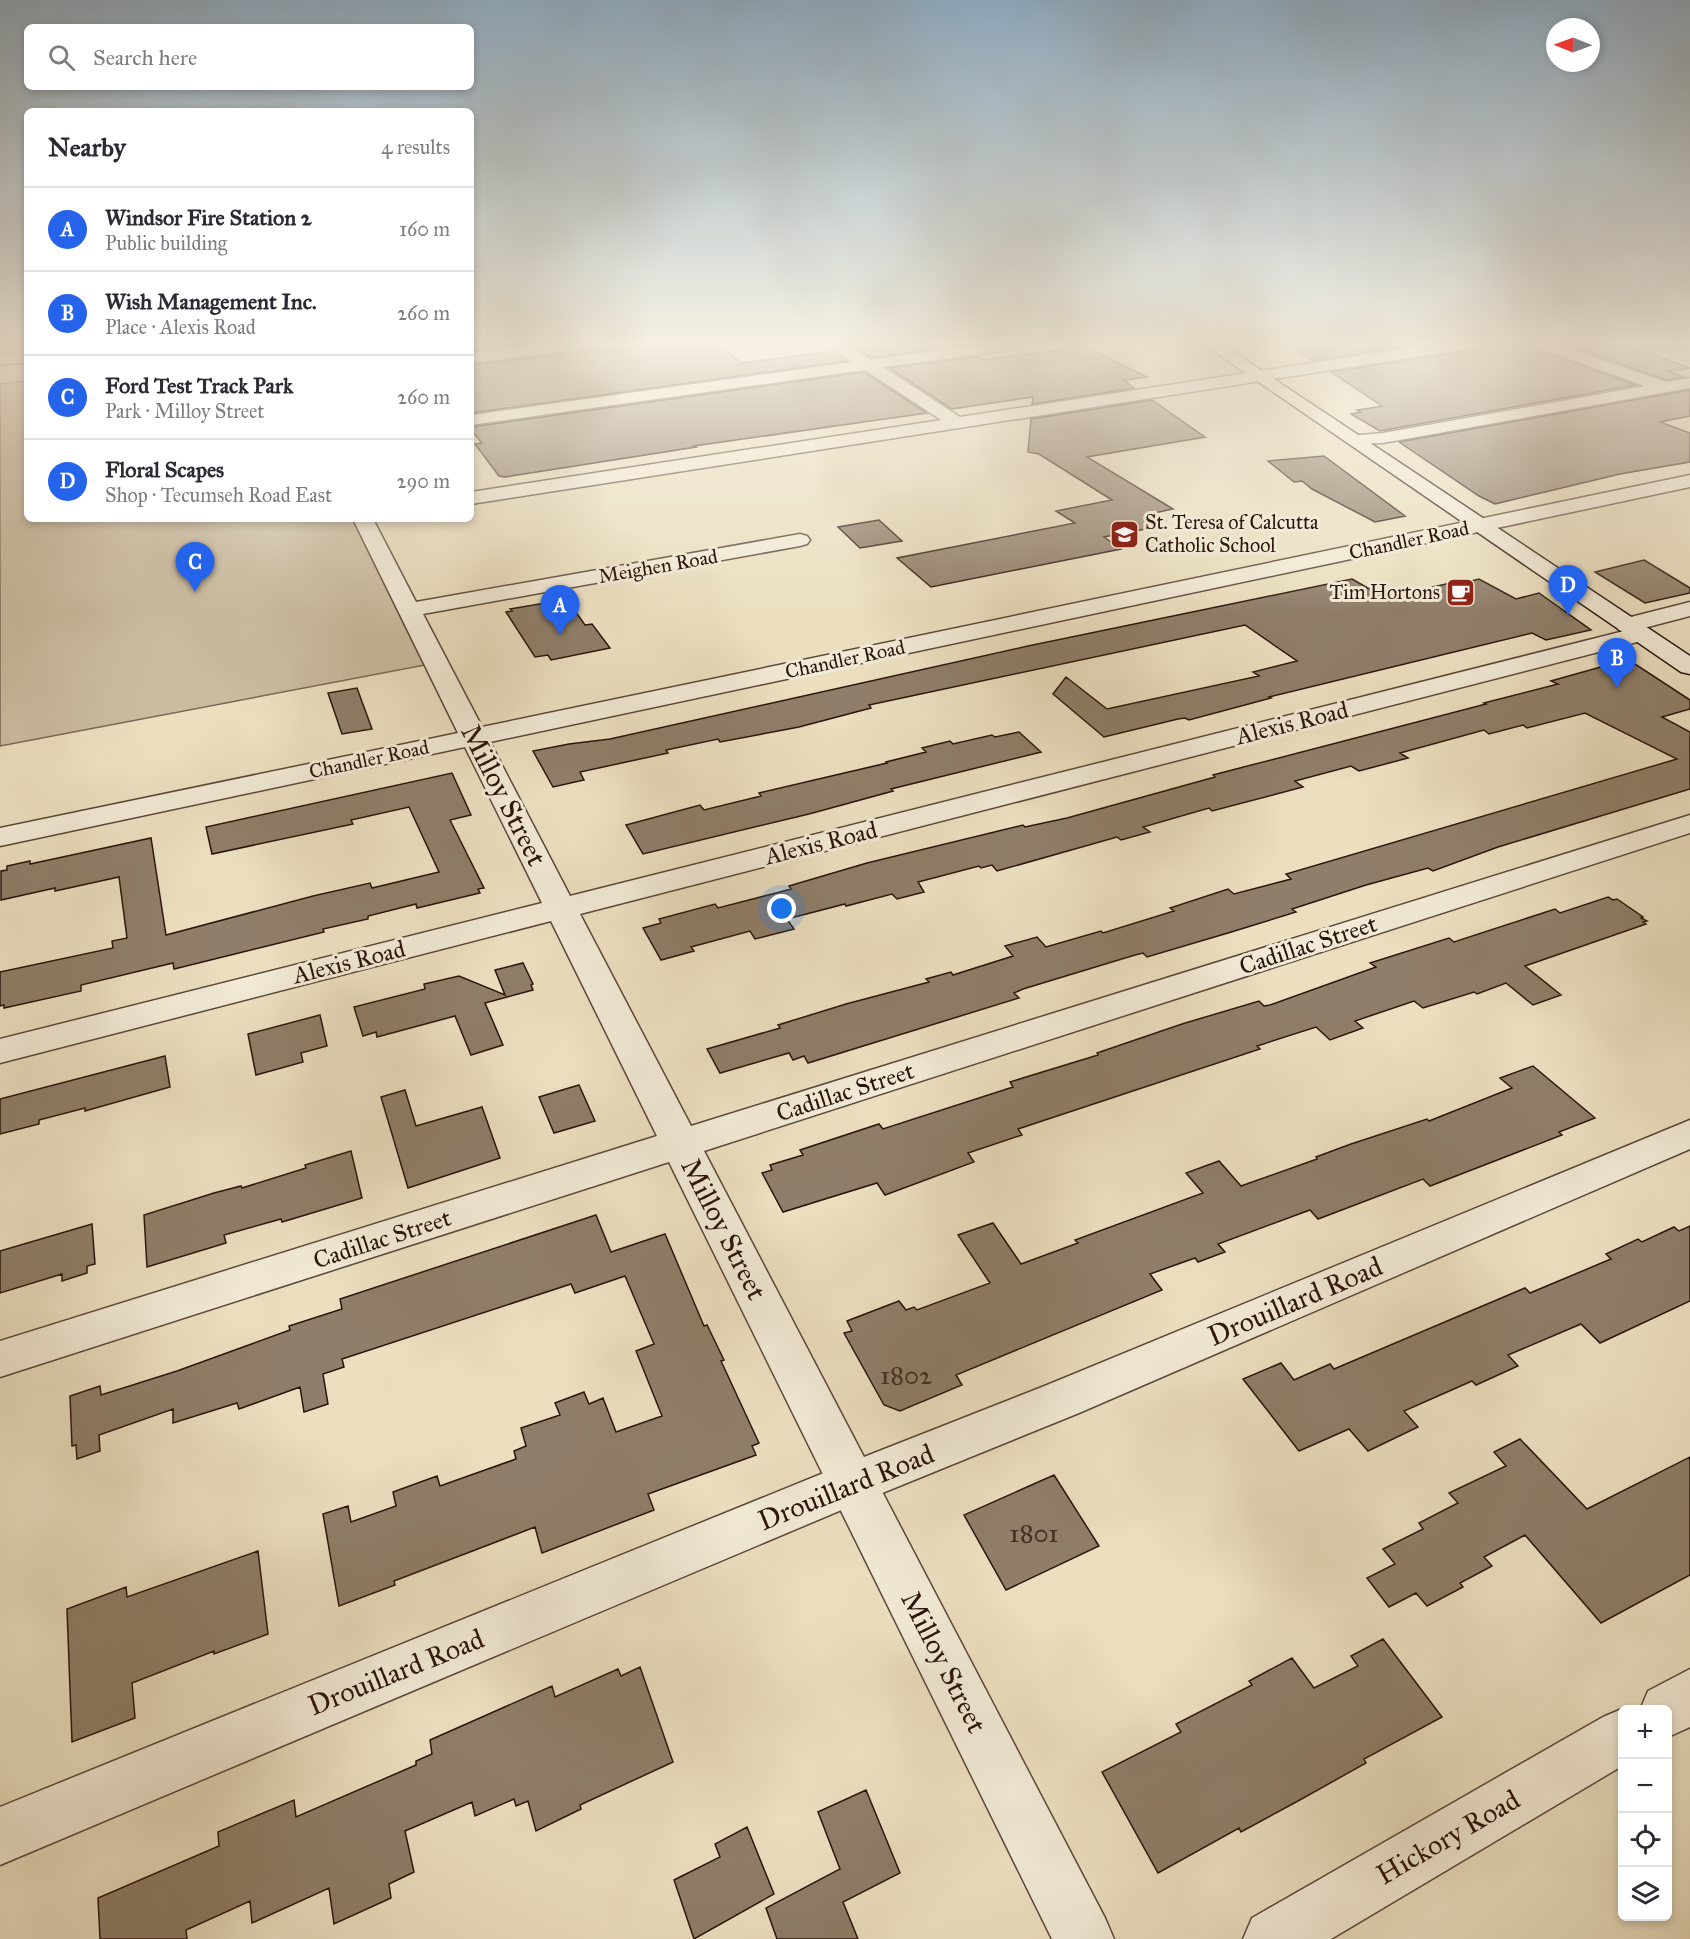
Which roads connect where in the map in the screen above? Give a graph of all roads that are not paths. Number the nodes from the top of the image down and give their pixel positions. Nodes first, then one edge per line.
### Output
1 (896, 431) edge
2 (1341, 431) edge
3 (1420, 431) edge
4 (1355, 441) junction
5 (1690, 481) edge
6 (474, 498) edge
7 (365, 522) edge
8 (1481, 525) junction
9 (800, 540) dead end
10 (1690, 609) edge
11 (409, 610) junction
12 (1634, 629) junction
13 (1690, 667) edge
14 (474, 737) junction
15 (1690, 824) edge
16 (0, 837) edge
17 (562, 908) junction
18 (0, 1051) edge
19 (1690, 1134) edge
20 (681, 1144) junction
21 (0, 1359) edge
22 (853, 1483) junction
23 (1690, 1696) edge
24 (1672, 1707) edge
25 (1618, 1739) edge
26 (0, 1836) edge
27 (1084, 1939) edge
28 (1273, 1939) edge

1 - 6 street
2 - 4 street
3 - 4 street
4 - 8 street
5 - 8 street, Chandler Road
7 - 11 street, Milloy Street
8 - 12 street
8 - 14 street, Chandler Road
9 - 11 street, Meighen Road
10 - 12 street, Alexis Road
11 - 14 street, Milloy Street
12 - 13 street
12 - 17 street, Alexis Road
14 - 16 street, Chandler Road
14 - 17 street, Milloy Street
15 - 20 street, Cadillac Street
17 - 18 street, Alexis Road
17 - 20 street, Milloy Street
19 - 22 street, Drouillard Road
20 - 21 street, Cadillac Street
20 - 22 street, Milloy Street
22 - 26 street, Drouillard Road
22 - 27 street, Milloy Street
23 - 24 street
25 - 28 street, Hickory Road

